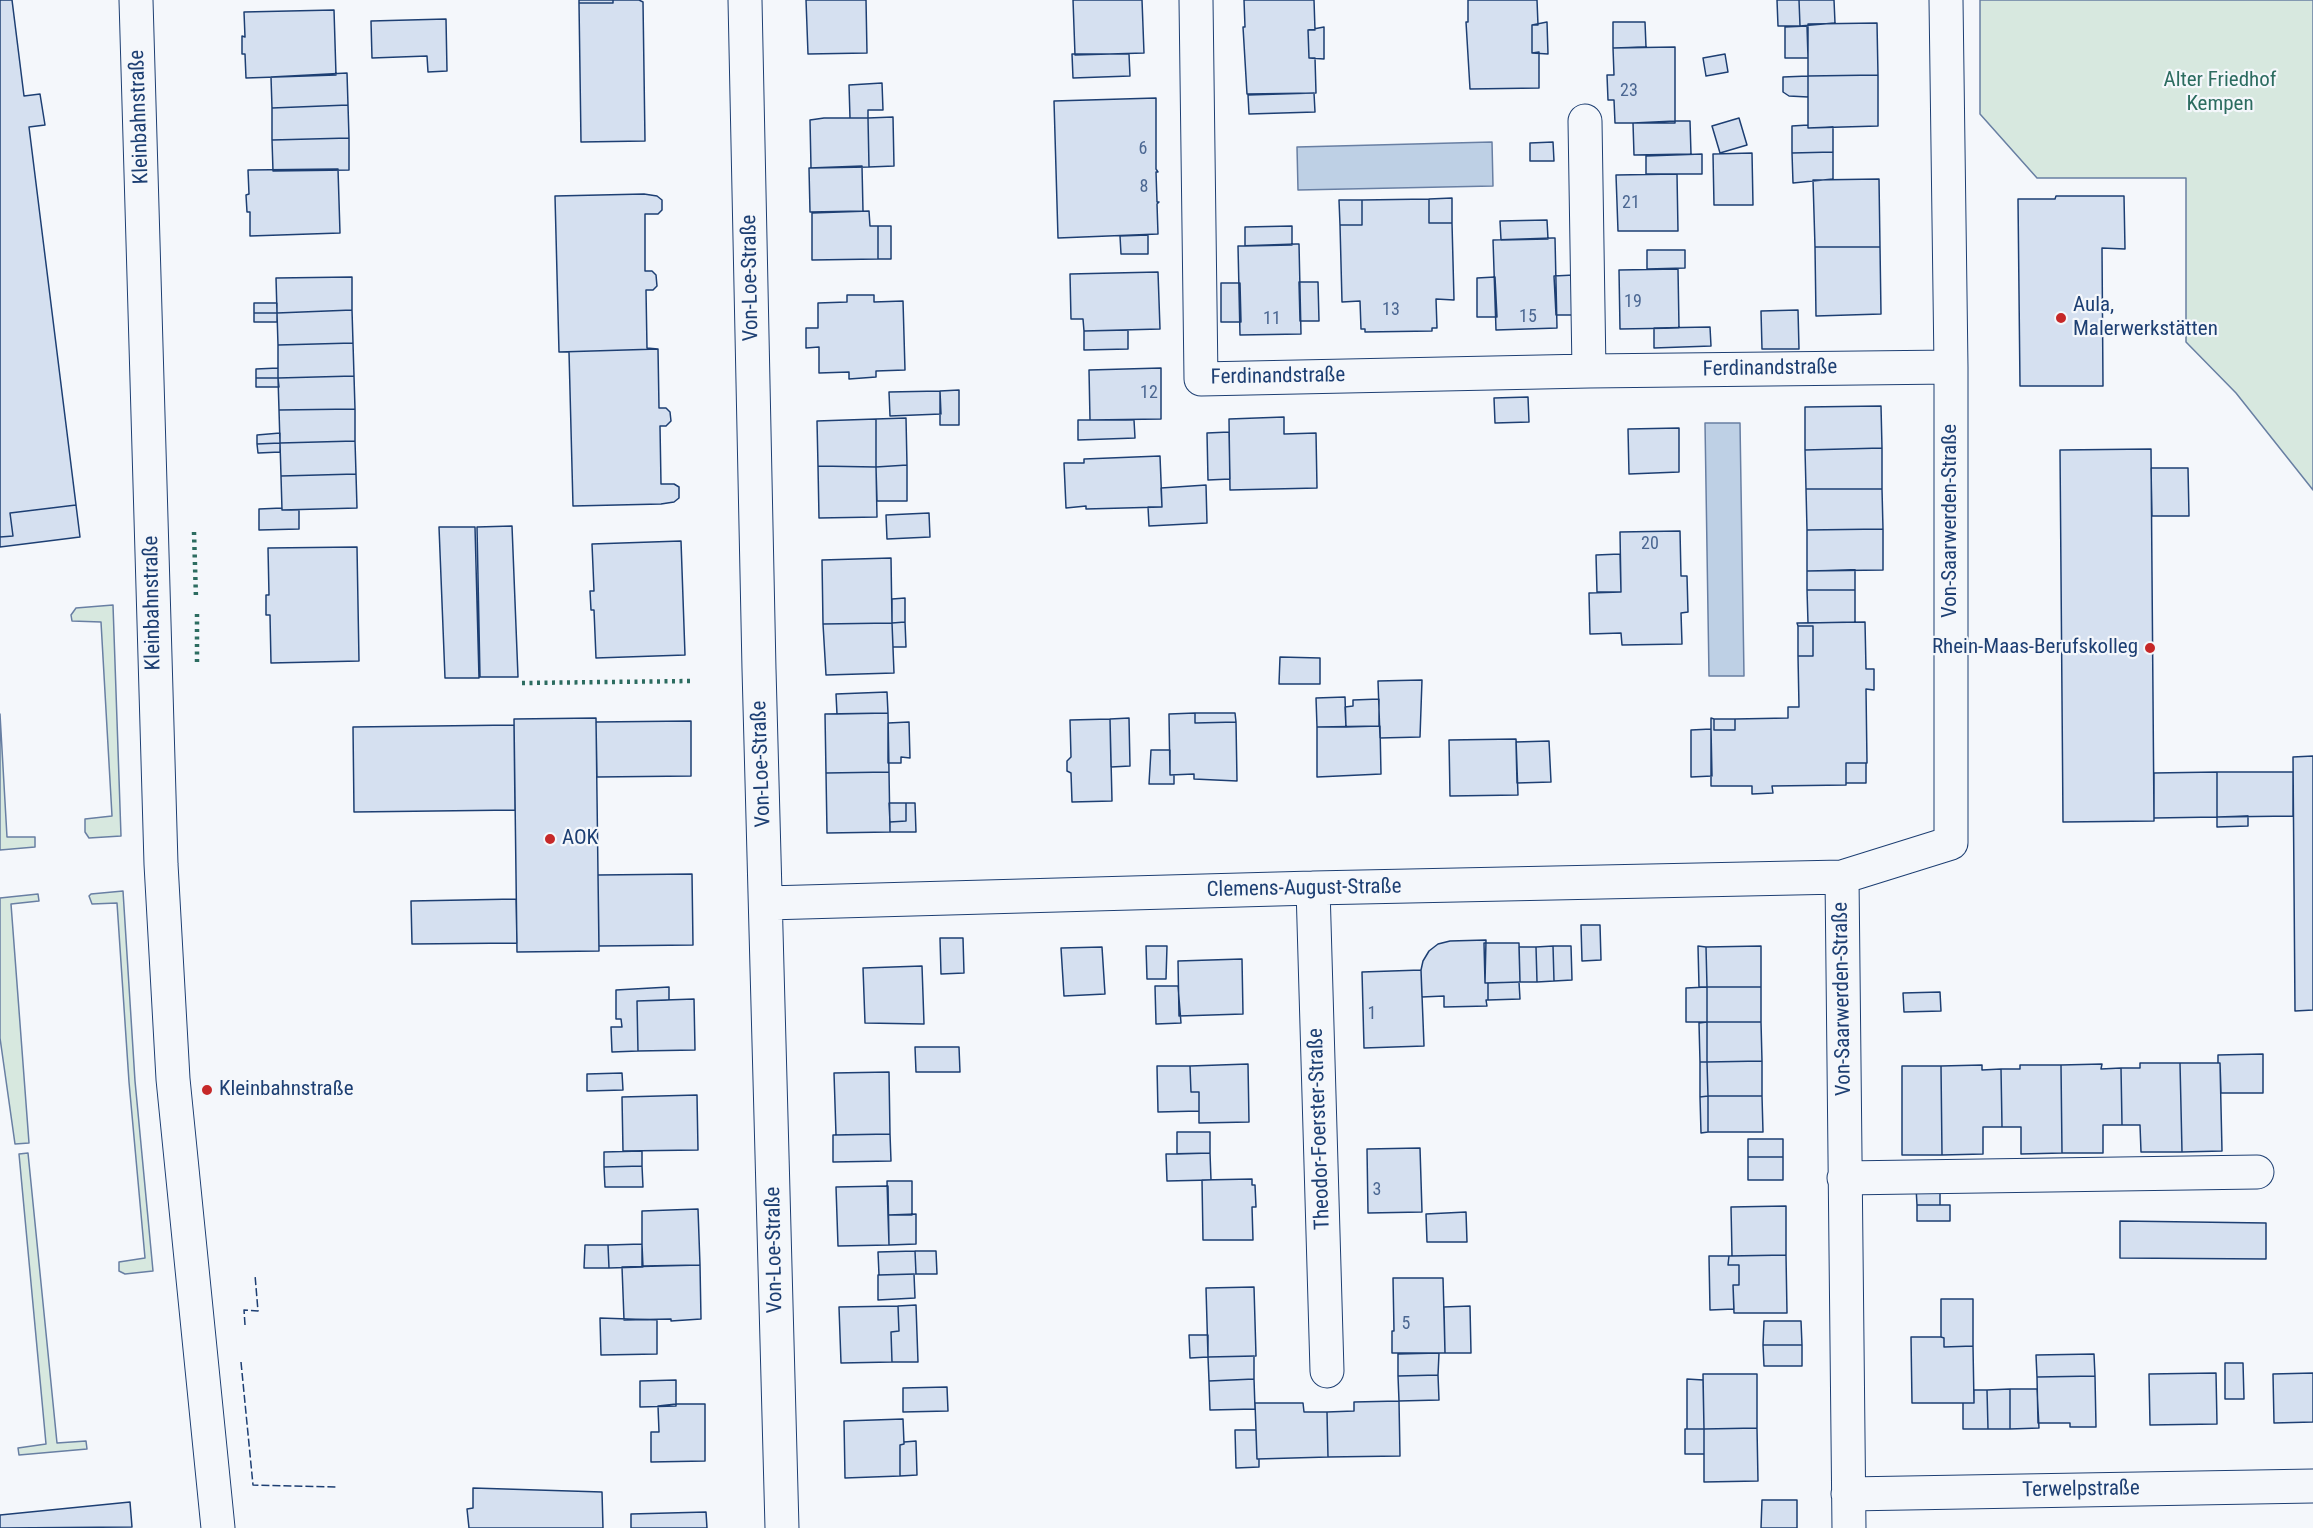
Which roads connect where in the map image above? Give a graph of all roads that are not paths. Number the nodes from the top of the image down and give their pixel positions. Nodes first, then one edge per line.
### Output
1 (136, 0) edge
2 (745, 0) edge
3 (1196, 0) edge
4 (1946, 0) edge
5 (1585, 121) dead end
6 (1951, 367) junction
7 (1589, 371) junction
8 (1842, 878) junction
9 (1313, 888) junction
10 (767, 903) junction
11 (2257, 1172) dead end
12 (1844, 1178) junction
13 (1327, 1371) dead end
14 (2313, 1486) edge
15 (1848, 1494) junction
16 (218, 1528) edge
17 (782, 1528) edge
18 (1849, 1528) edge

1 - 16 street, Kleinbahnstraße
2 - 10 street, Von-Loe-Straße
3 - 7 street, Ferdinandstraße
4 - 6 street, Von-Saarwerden-Straße
5 - 7 street
6 - 7 street, Ferdinandstraße
6 - 8 street, Von-Saarwerden-Straße
8 - 9 street, Clemens-August-Straße
8 - 12 street, Von-Saarwerden-Straße
9 - 10 street, Clemens-August-Straße
9 - 13 street, Theodor-Foerster-Straße
10 - 17 street, Von-Loe-Straße
11 - 12 street
12 - 15 street, Von-Saarwerden-Straße
14 - 15 street, Terwelpstraße
15 - 18 street, Von-Saarwerden-Straße

